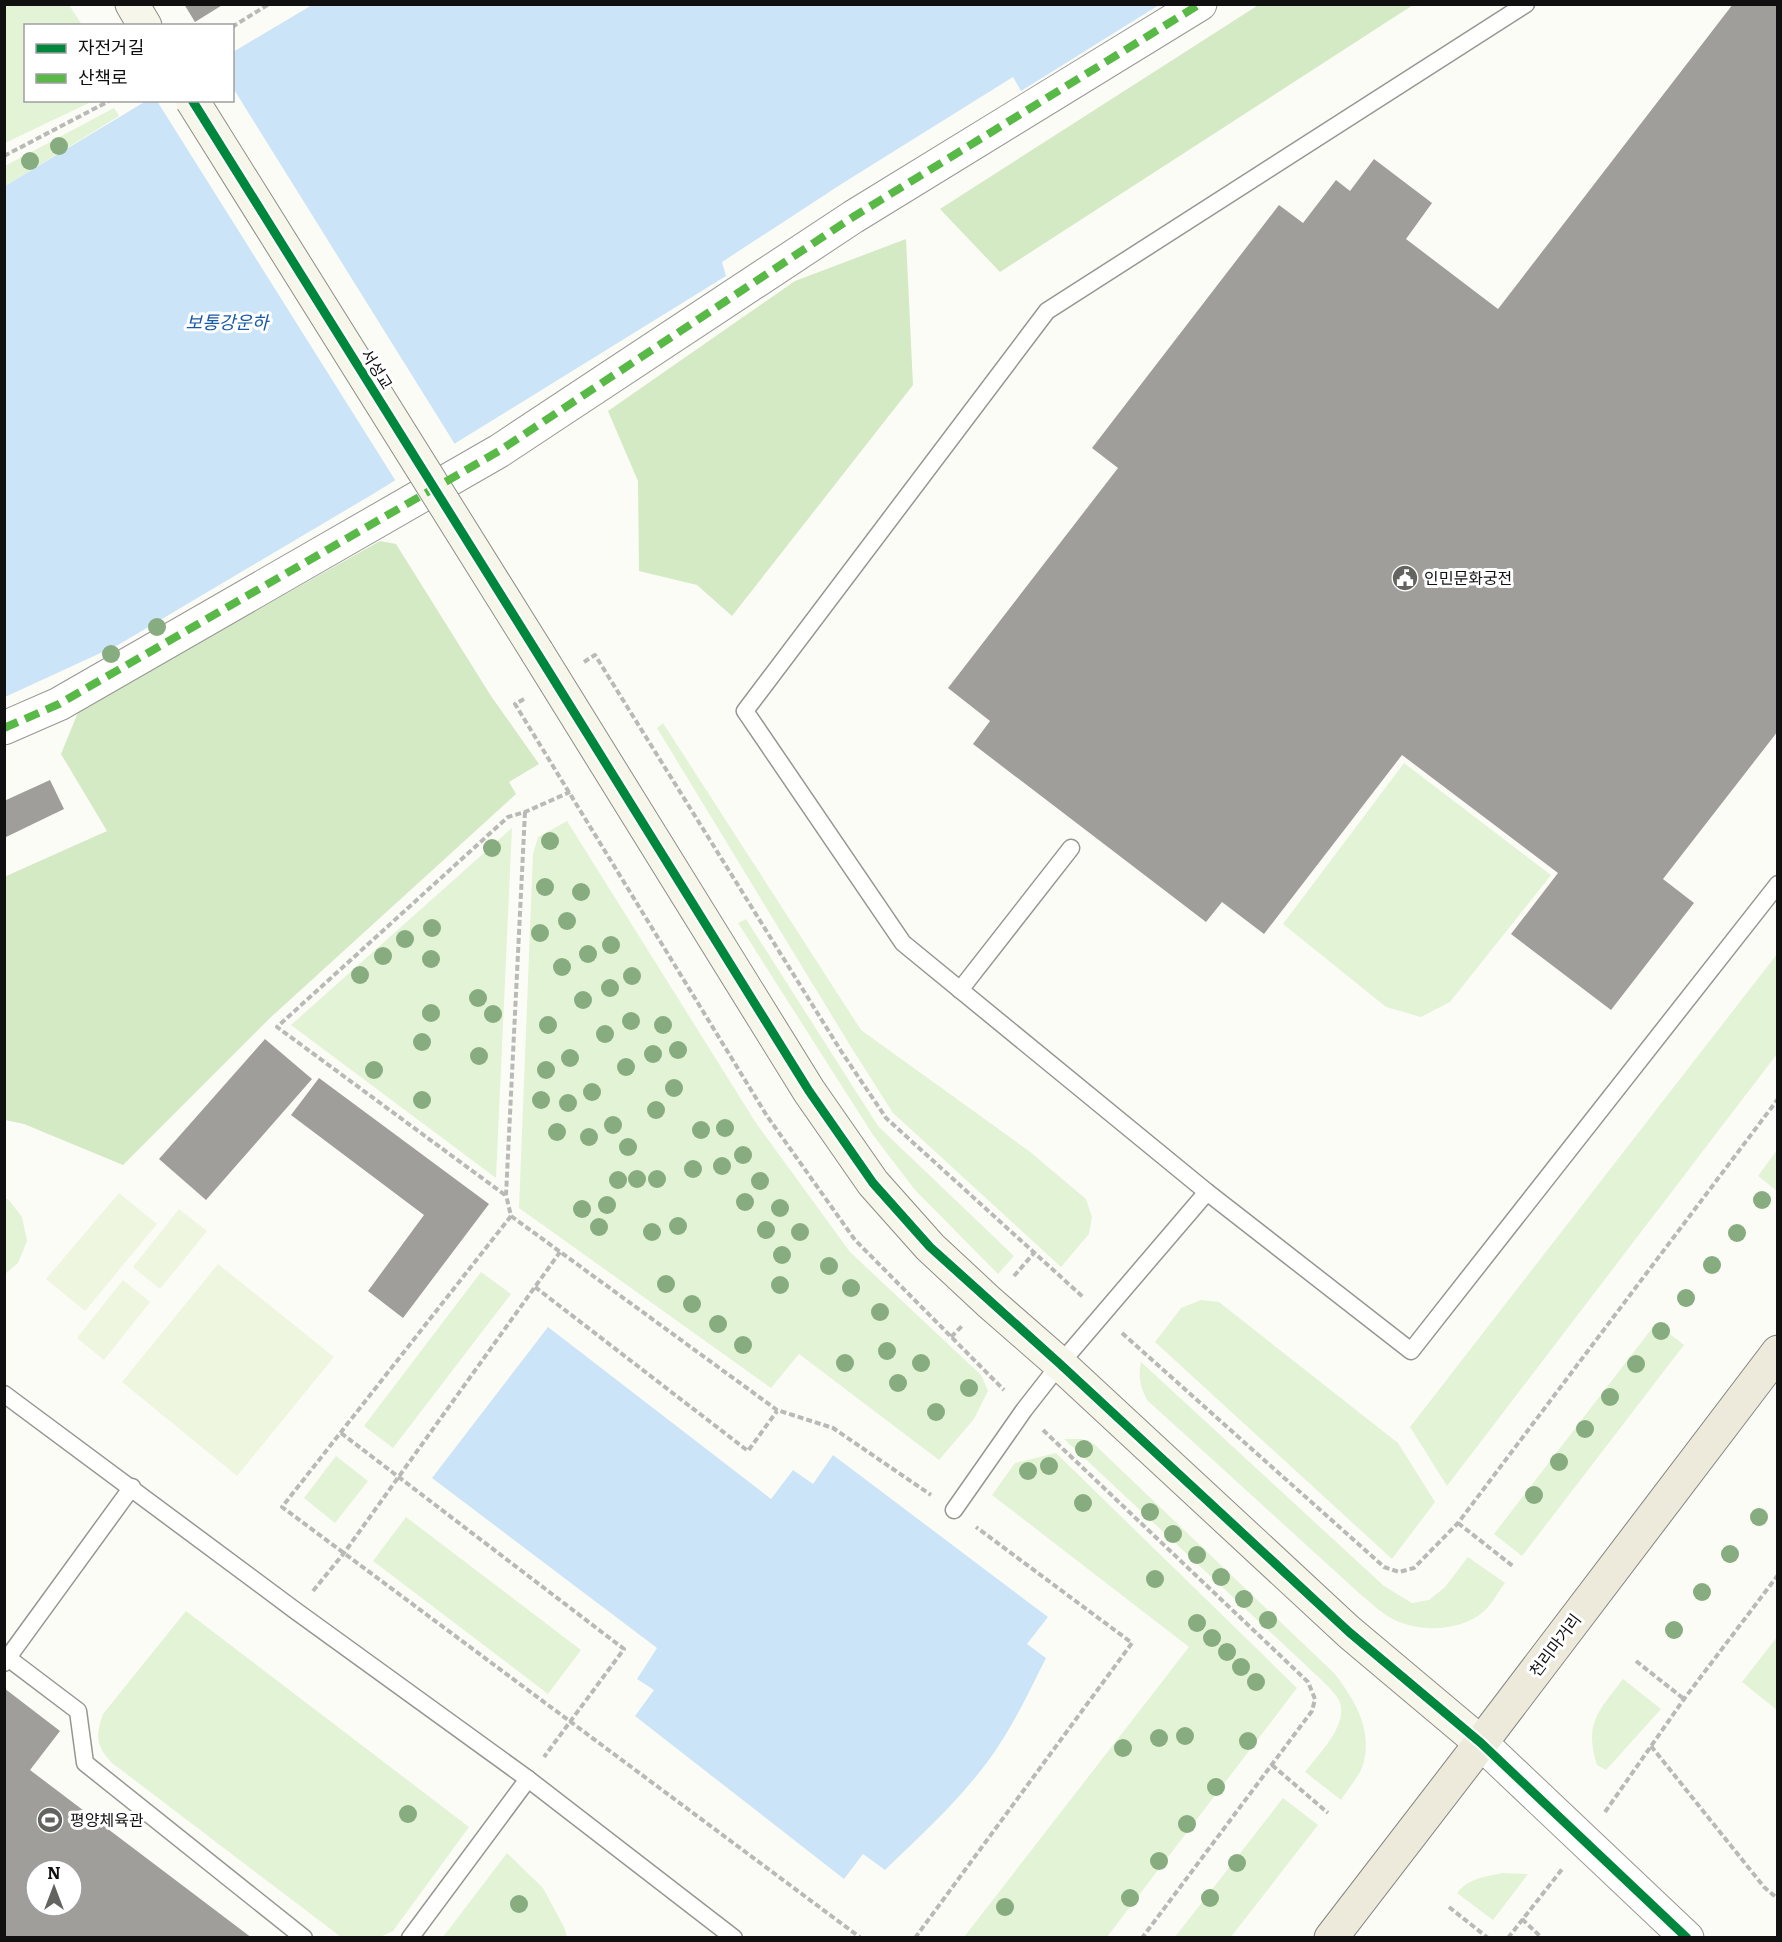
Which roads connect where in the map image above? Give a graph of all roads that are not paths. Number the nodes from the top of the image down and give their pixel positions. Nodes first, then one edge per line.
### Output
1 (132, 4) edge
2 (1200, 4) edge
3 (1526, 4) edge
4 (144, 24) edge
5 (193, 102) edge
6 (4, 728) edge
7 (1071, 848) dead end
8 (1778, 884) edge
9 (960, 990) junction
10 (1207, 1192) junction
11 (1778, 1352) edge
12 (1060, 1364) junction
13 (4, 1394) edge
14 (132, 1487) junction
15 (954, 1510) road end
16 (6, 1659) edge
17 (1481, 1743) junction
18 (528, 1779) junction
19 (304, 1938) edge
20 (410, 1938) edge
21 (734, 1938) edge
22 (1331, 1938) edge
23 (1687, 1938) edge

1 - 4 street
2 - 6 street
3 - 9 lane
5 - 12 street, 서성교, bridge
7 - 9 lane
8 - 10 lane
9 - 10 lane
10 - 12 lane
11 - 17 main road, 천리마거리
12 - 15 lane
12 - 17 street, 서성교
13 - 14 lane
14 - 16 lane
14 - 18 lane
16 - 19 lane
17 - 22 main road, 천리마거리
17 - 23 street
18 - 20 lane
18 - 21 lane

